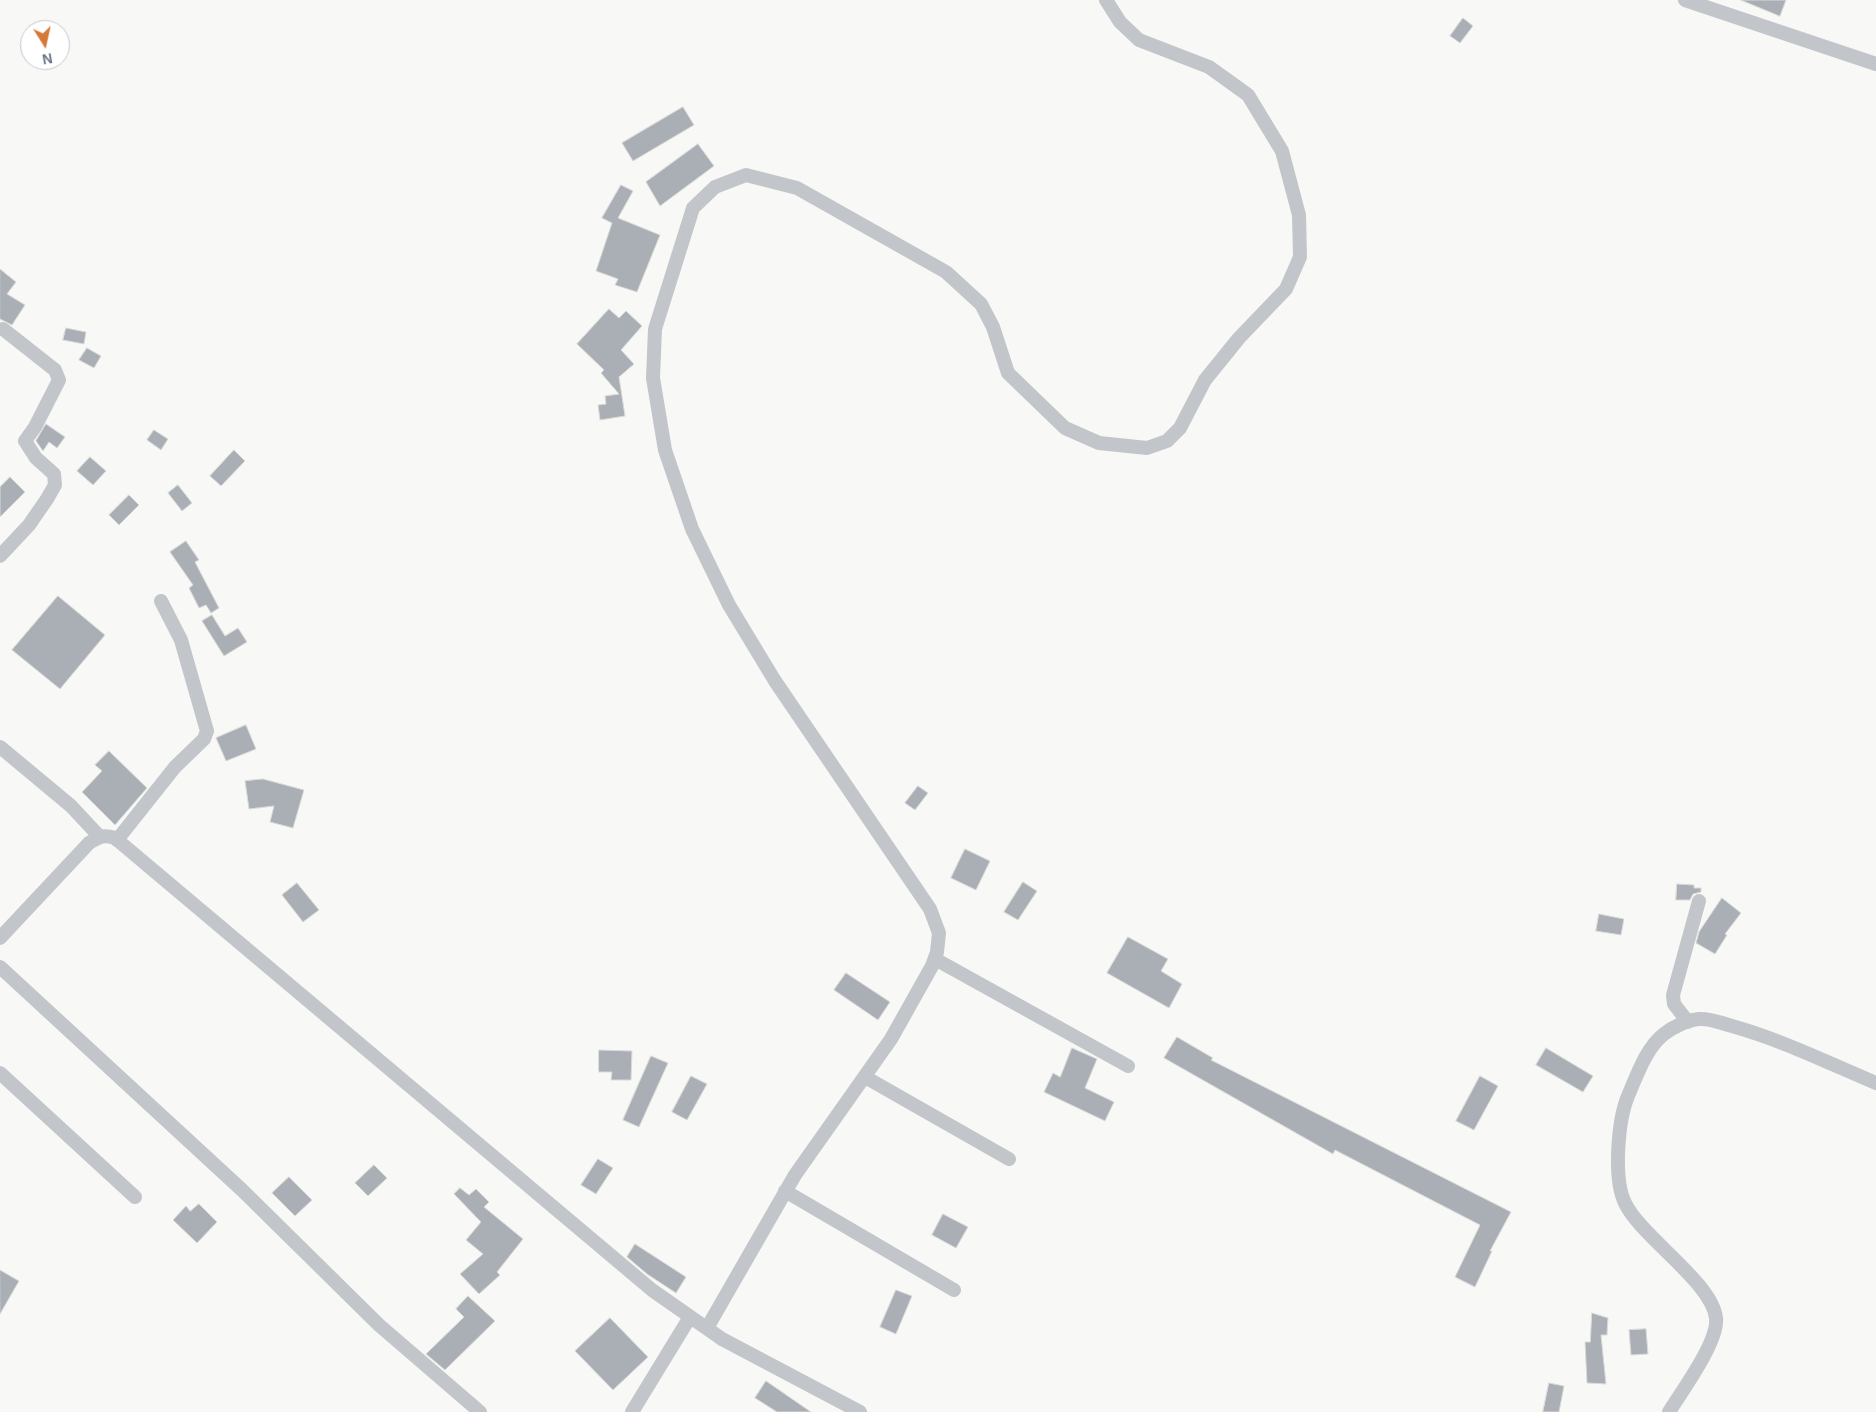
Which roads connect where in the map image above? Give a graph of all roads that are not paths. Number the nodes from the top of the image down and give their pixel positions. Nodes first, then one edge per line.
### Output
1 (1106, 0) edge
2 (1685, 0) edge
3 (1876, 64) edge
4 (4, 329) dead end
5 (0, 556) edge
6 (161, 601) dead end
7 (0, 747) edge
8 (99, 836) junction
9 (117, 840) junction
10 (1699, 901) dead end
11 (0, 938) edge
12 (935, 959) junction
13 (0, 967) edge
14 (1688, 1022) junction
15 (1128, 1066) dead end
16 (0, 1073) edge
17 (865, 1076) junction
18 (1876, 1083) edge
19 (1009, 1159) dead end
20 (786, 1191) junction
21 (135, 1197) dead end
22 (954, 1290) dead end
23 (690, 1317) junction
24 (707, 1328) junction
25 (480, 1412) edge
26 (632, 1412) edge
27 (860, 1412) edge
28 (1669, 1412) edge

1 - 12 street
2 - 3 street
4 - 5 street
6 - 9 street
7 - 8 street
8 - 9 street
8 - 11 street
9 - 23 street
10 - 14 street
12 - 15 street
12 - 17 street
13 - 25 street
14 - 18 street
14 - 28 street
16 - 21 street
17 - 19 street
17 - 20 street
20 - 22 street
20 - 24 street
23 - 24 street
23 - 26 street
24 - 27 street

